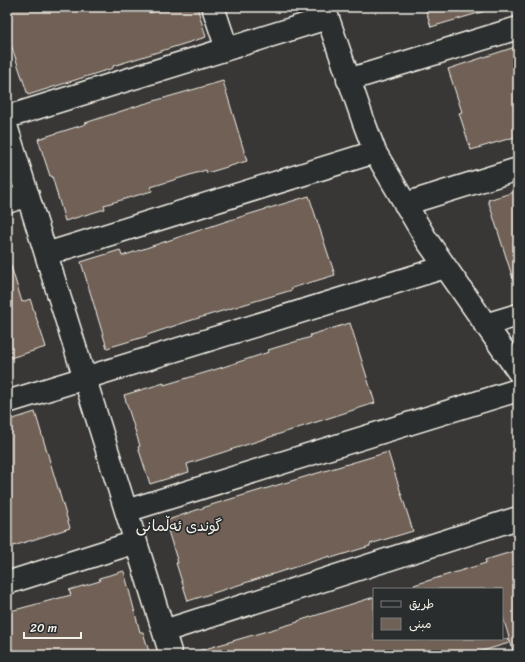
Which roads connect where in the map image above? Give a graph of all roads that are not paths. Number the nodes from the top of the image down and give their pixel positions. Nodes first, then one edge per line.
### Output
1 (213, 7) edge
2 (325, 13) edge
3 (518, 28) edge
4 (227, 49) junction
5 (348, 80) junction
6 (7, 117) edge
7 (7, 129) edge
8 (375, 152) junction
9 (518, 169) edge
10 (28, 195) junction
11 (7, 202) edge
12 (405, 204) junction
13 (46, 254) junction
14 (444, 267) junction
15 (518, 315) edge
16 (486, 325) junction
17 (518, 370) edge
18 (84, 377) junction
19 (518, 390) edge
20 (7, 402) edge
21 (126, 510) junction
22 (518, 518) edge
23 (136, 542) junction
24 (7, 583) edge
25 (164, 631) junction
26 (171, 655) edge

1 - 4 street
2 - 4 street
2 - 5 street
3 - 5 street
4 - 6 street
5 - 8 street
7 - 10 street
8 - 12 street
8 - 13 street
9 - 12 street
10 - 11 street
10 - 13 street
12 - 14 street
13 - 18 street
14 - 16 street
14 - 18 street
15 - 16 street
16 - 17 street
18 - 20 street
18 - 21 street
19 - 21 street
21 - 23 street
22 - 25 street
23 - 24 street
23 - 25 street
25 - 26 street

